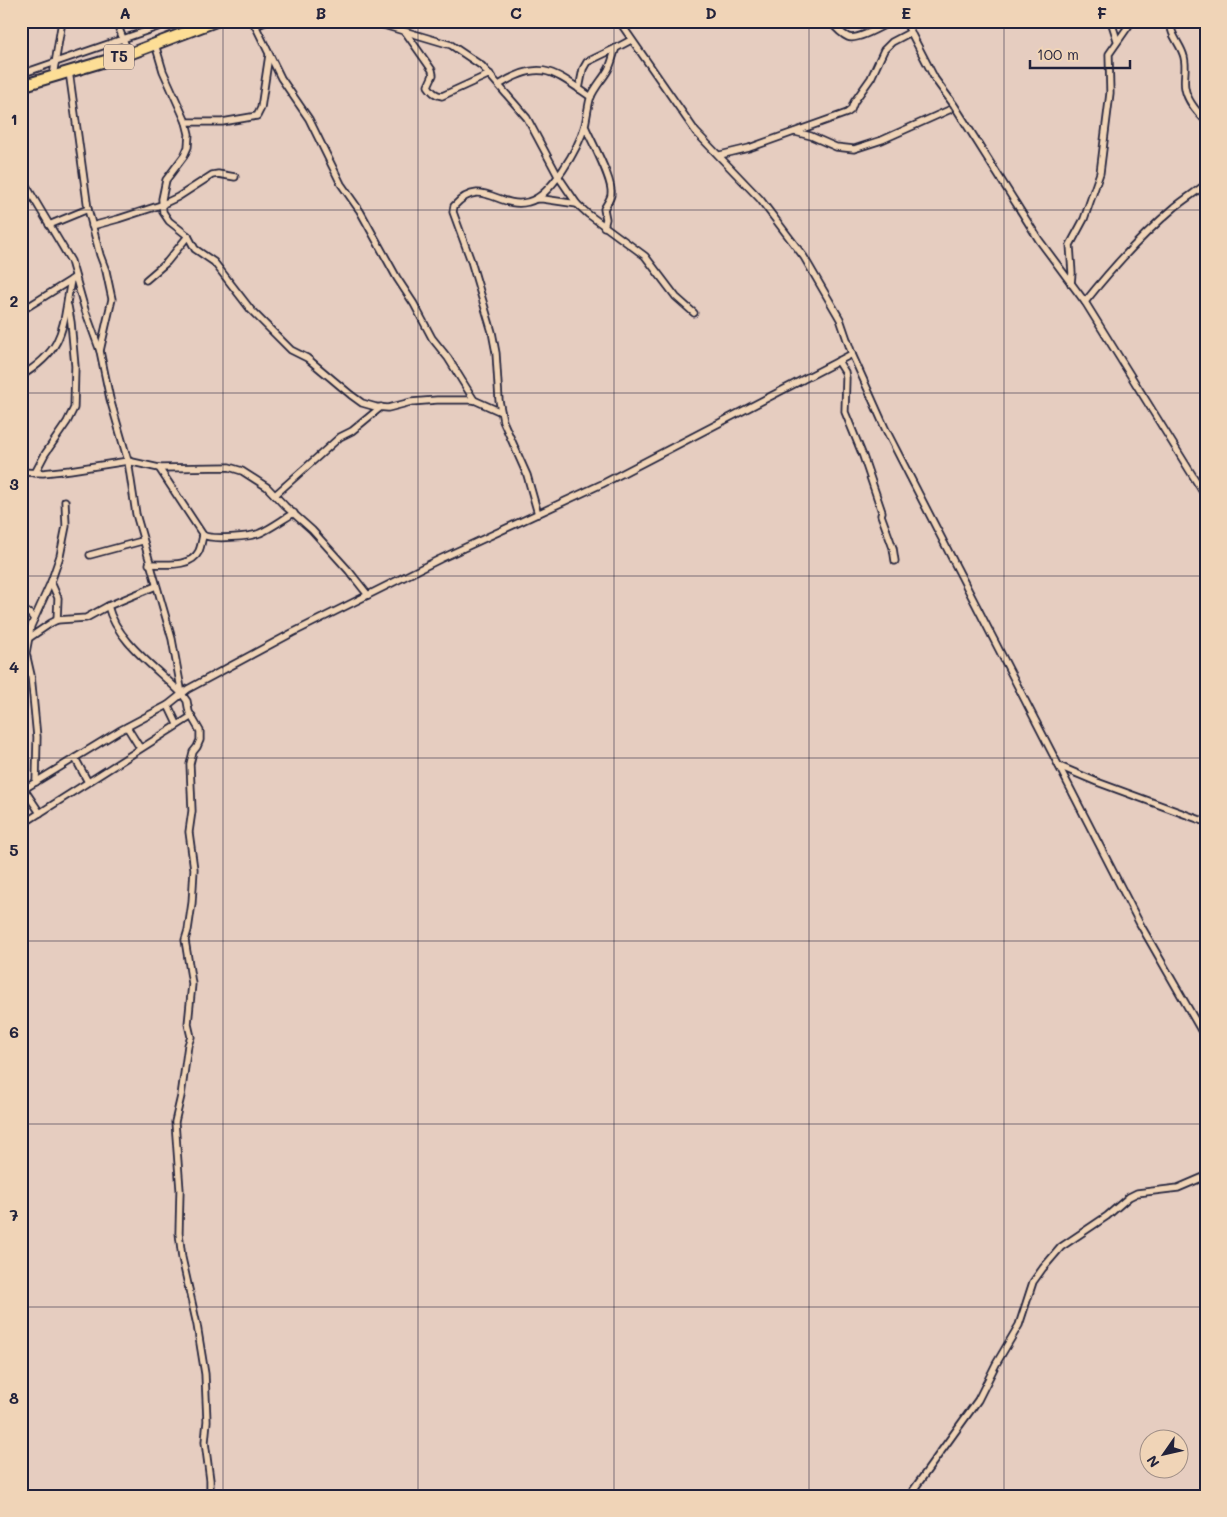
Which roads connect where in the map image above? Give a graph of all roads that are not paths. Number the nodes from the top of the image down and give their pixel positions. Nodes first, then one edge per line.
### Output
1 (62, 21) edge
2 (116, 21) edge
3 (175, 21) edge
4 (216, 21) edge
5 (268, 21) edge
6 (370, 21) edge
7 (619, 21) edge
8 (830, 21) edge
9 (892, 21) edge
10 (904, 21) edge
11 (1111, 21) edge
12 (1132, 21) edge
13 (1170, 21) edge
14 (254, 24) edge
15 (911, 32) junction
16 (406, 33) junction
17 (122, 39) junction
18 (631, 40) junction
19 (1117, 40) junction
20 (155, 44) junction
21 (616, 48) junction
22 (128, 54) junction
23 (270, 55) junction
24 (56, 61) junction
25 (69, 71) junction
26 (21, 74) edge
27 (490, 74) junction
28 (53, 76) junction
29 (499, 85) junction
30 (21, 86) edge
31 (579, 89) junction
32 (591, 97) junction
33 (949, 110) dead end
34 (1206, 121) edge
35 (186, 122) junction
36 (585, 126) junction
37 (795, 132) junction
38 (720, 156) junction
39 (21, 176) edge
40 (558, 176) junction
41 (235, 177) dead end
42 (1206, 184) edge
43 (535, 200) junction
44 (576, 204) junction
45 (161, 205) junction
46 (88, 209) junction
47 (49, 226) junction
48 (92, 226) junction
49 (604, 227) junction
50 (188, 236) junction
51 (73, 279) junction
52 (146, 280) dead end
53 (1071, 285) junction
54 (1085, 302) junction
55 (68, 306) junction
56 (21, 311) edge
57 (694, 313) dead end
58 (100, 351) junction
59 (852, 354) junction
60 (838, 361) junction
61 (21, 376) edge
62 (474, 400) junction
63 (381, 407) junction
64 (501, 412) junction
65 (128, 461) junction
66 (159, 468) junction
67 (21, 472) edge
68 (35, 473) junction
69 (275, 496) junction
70 (1206, 497) edge
71 (66, 501) dead end
72 (294, 513) junction
73 (538, 514) junction
74 (204, 535) junction
75 (142, 541) junction
76 (90, 555) dead end
77 (894, 561) dead end
78 (149, 564) junction
79 (51, 582) junction
80 (156, 586) junction
81 (368, 595) junction
82 (108, 606) junction
83 (21, 609) edge
84 (34, 619) junction
85 (57, 620) junction
86 (29, 638) junction
87 (182, 694) junction
88 (168, 704) junction
89 (192, 716) junction
90 (177, 724) junction
91 (127, 727) junction
92 (140, 748) junction
93 (75, 758) junction
94 (1059, 766) junction
95 (36, 782) junction
96 (88, 782) junction
97 (23, 790) edge
98 (40, 813) junction
99 (1206, 822) edge
100 (21, 825) edge
101 (1206, 1039) edge
102 (1206, 1176) edge
103 (210, 1496) edge
104 (909, 1496) edge

1 - 24 street
2 - 17 street
3 - 17 street
4 - 20 highway, T5
5 - 14 street
6 - 16 street
7 - 18 street
8 - 9 street
10 - 15 street
11 - 19 street
12 - 19 street
13 - 34 street
14 - 23 street
15 - 37 street
15 - 53 street
16 - 27 street
16 - 27 street
17 - 22 street
17 - 24 street
18 - 21 street
18 - 38 street
19 - 53 street
20 - 22 highway, T5
20 - 35 street
21 - 31 street
21 - 32 street
22 - 25 highway, T5
23 - 35 street
23 - 62 street
24 - 26 street
24 - 28 street
25 - 28 highway, T5
25 - 46 street
27 - 29 street
28 - 30 highway, T5
29 - 31 street
29 - 40 street
31 - 32 street
32 - 36 street
33 - 37 street
35 - 45 street
36 - 40 street
36 - 49 street
37 - 38 street
38 - 59 street
39 - 47 street
40 - 43 street
40 - 44 street
41 - 45 street
42 - 54 street
43 - 44 street
43 - 64 street
44 - 49 street
45 - 48 street
45 - 50 street
46 - 47 street
46 - 48 street
47 - 51 street
48 - 58 street
49 - 57 street
50 - 52 street
50 - 63 street
51 - 55 street
51 - 56 street
51 - 58 street
53 - 54 street
54 - 70 street
55 - 61 street
55 - 68 street
58 - 65 street
59 - 60 street
59 - 94 street
60 - 73 street
60 - 77 street
62 - 63 street
62 - 64 street
63 - 69 street
64 - 73 street
65 - 66 street
65 - 68 street
65 - 75 street
66 - 69 street
66 - 74 street
67 - 68 street
69 - 72 street
71 - 79 street
72 - 74 street
72 - 81 street
73 - 81 street
74 - 78 street
75 - 76 street
75 - 78 street
78 - 80 street
79 - 84 street
79 - 85 street
80 - 82 street
80 - 87 street
81 - 87 street
82 - 85 street
82 - 87 street
83 - 84 street
84 - 86 street
85 - 86 street
86 - 95 street
87 - 88 street
87 - 89 street
88 - 90 street
88 - 91 street
89 - 90 street
89 - 103 street
90 - 92 street
91 - 92 street
91 - 93 street
92 - 96 street
93 - 95 street
93 - 96 street
94 - 99 street
94 - 101 street
95 - 97 street
96 - 98 street
97 - 98 street
98 - 100 street
102 - 104 street

